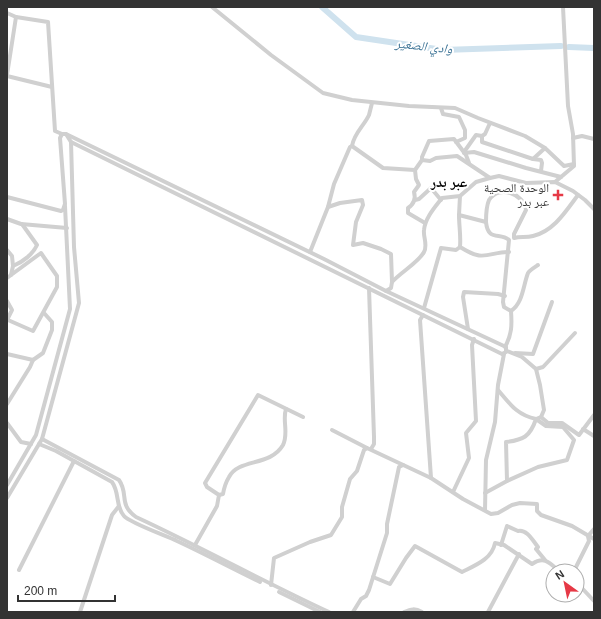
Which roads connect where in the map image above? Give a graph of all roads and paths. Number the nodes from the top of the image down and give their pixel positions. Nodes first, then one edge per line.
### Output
1 (212, 7) edge
2 (563, 7) edge
3 (7, 13) edge
4 (16, 17) junction
5 (7, 76) edge
6 (52, 87) junction
7 (372, 102) junction
8 (441, 108) junction
9 (490, 123) junction
10 (64, 134) junction
11 (482, 136) junction
12 (573, 138) junction
13 (594, 139) edge
14 (71, 142) junction
15 (456, 142) junction
16 (352, 146) junction
17 (545, 148) junction
18 (464, 153) junction
19 (422, 160) junction
20 (533, 160) junction
21 (469, 163) junction
22 (574, 164) junction
23 (416, 170) junction
24 (540, 172) junction
25 (561, 177) junction
26 (490, 178) junction
27 (555, 182) junction
28 (578, 195) junction
29 (460, 196) junction
30 (7, 197) edge
31 (415, 200) junction
32 (441, 200) junction
33 (65, 204) junction
34 (328, 207) junction
35 (594, 209) edge
36 (459, 215) junction
37 (7, 219) edge
38 (486, 222) junction
39 (425, 223) junction
40 (22, 224) junction
41 (67, 228) junction
42 (460, 247) junction
43 (7, 250) edge
44 (310, 252) junction
45 (509, 252) junction
46 (538, 265) dead end
47 (13, 266) junction
48 (9, 277) edge
49 (392, 282) junction
50 (369, 288) junction
51 (386, 291) junction
52 (505, 296) junction
53 (7, 301) edge
54 (552, 302) dead end
55 (424, 308) junction
56 (511, 311) junction
57 (44, 313) junction
58 (423, 314) junction
59 (7, 320) edge
60 (468, 329) junction
61 (575, 333) dead end
62 (474, 339) junction
63 (505, 351) junction
64 (513, 353) junction
65 (7, 354) edge
66 (33, 360) junction
67 (536, 369) junction
68 (498, 390) junction
69 (7, 404) edge
70 (286, 408) junction
71 (594, 415) edge
72 (303, 417) dead end
73 (541, 417) junction
74 (536, 419) junction
75 (7, 423) edge
76 (583, 429) junction
77 (332, 430) dead end
78 (594, 436) edge
79 (42, 439) junction
80 (31, 444) junction
81 (39, 444) junction
82 (369, 449) junction
83 (74, 461) junction
84 (403, 465) junction
85 (431, 478) junction
86 (507, 481) junction
87 (7, 485) edge
88 (453, 492) junction
89 (485, 493) junction
90 (219, 495) junction
91 (7, 498) edge
92 (119, 506) junction
93 (485, 510) junction
94 (594, 529) edge
95 (588, 536) junction
96 (594, 540) edge
97 (501, 544) junction
98 (195, 545) junction
99 (519, 554) junction
100 (545, 560) junction
101 (549, 563) edge
102 (578, 563) edge
103 (19, 570) dead end
104 (373, 577) junction
105 (271, 585) junction
106 (585, 591) edge
107 (594, 600) edge
108 (80, 612) edge
109 (320, 612) edge
110 (329, 612) edge
111 (353, 612) edge
112 (404, 612) edge
113 (422, 612) edge
114 (488, 612) edge

1 - 7 street
2 - 12 street
3 - 4 street
4 - 5 street
4 - 6 street
5 - 6 street
6 - 10 street
7 - 8 street
7 - 16 street
8 - 9 street
8 - 15 street
9 - 11 street
9 - 17 street
10 - 14 street
10 - 33 street
10 - 44 street
11 - 18 street
11 - 20 street
12 - 13 street
12 - 22 street
14 - 50 street
14 - 79 street
15 - 18 street
15 - 19 street
16 - 23 street
16 - 34 street
17 - 20 street
17 - 22 street
18 - 21 street
18 - 24 street
19 - 21 street
19 - 23 street
20 - 24 street
21 - 26 street
22 - 25 street
23 - 31 street
24 - 25 street
25 - 27 street
26 - 27 street
26 - 29 street
27 - 28 street
28 - 35 street
28 - 38 street
29 - 32 street
29 - 36 street
30 - 33 street
31 - 32 street
31 - 39 street
32 - 39 street
33 - 41 street
34 - 44 street
34 - 49 street
36 - 38 street
36 - 42 street
37 - 40 street
38 - 45 street
39 - 49 street
40 - 41 street
40 - 47 street
41 - 80 street
42 - 45 street
42 - 55 street
43 - 47 street
44 - 51 street
45 - 52 street
46 - 56 street
47 - 48 street
48 - 57 street
49 - 51 street
50 - 58 street
50 - 82 street
51 - 55 street
52 - 56 street
52 - 60 street
53 - 59 street
54 - 64 street
55 - 60 street
56 - 63 street
57 - 59 street
57 - 66 street
58 - 62 street
58 - 85 street
60 - 63 street
61 - 67 street
62 - 63 street
62 - 88 street
63 - 64 street
63 - 68 street
64 - 67 street
65 - 66 street
66 - 69 street
67 - 73 street
68 - 74 street
68 - 89 street
70 - 72 street
70 - 90 street
70 - 90 street
71 - 76 street
73 - 74 street
73 - 76 street
74 - 86 street
74 - 86 street
75 - 80 street
76 - 78 street
77 - 82 street
79 - 81 street
79 - 98 street
80 - 87 street
81 - 83 street
81 - 91 street
82 - 84 street
82 - 105 street
83 - 92 street
83 - 103 street
84 - 85 street
84 - 104 street
85 - 88 street
86 - 89 street
88 - 93 street
89 - 93 street
90 - 98 street
92 - 108 street
92 - 109 street
93 - 95 street
94 - 95 street
95 - 96 street
95 - 102 street
97 - 99 street
97 - 100 street
97 - 104 street
98 - 105 street
99 - 100 street
99 - 114 street
100 - 101 street
104 - 111 street
105 - 110 street
106 - 107 street
112 - 113 street

